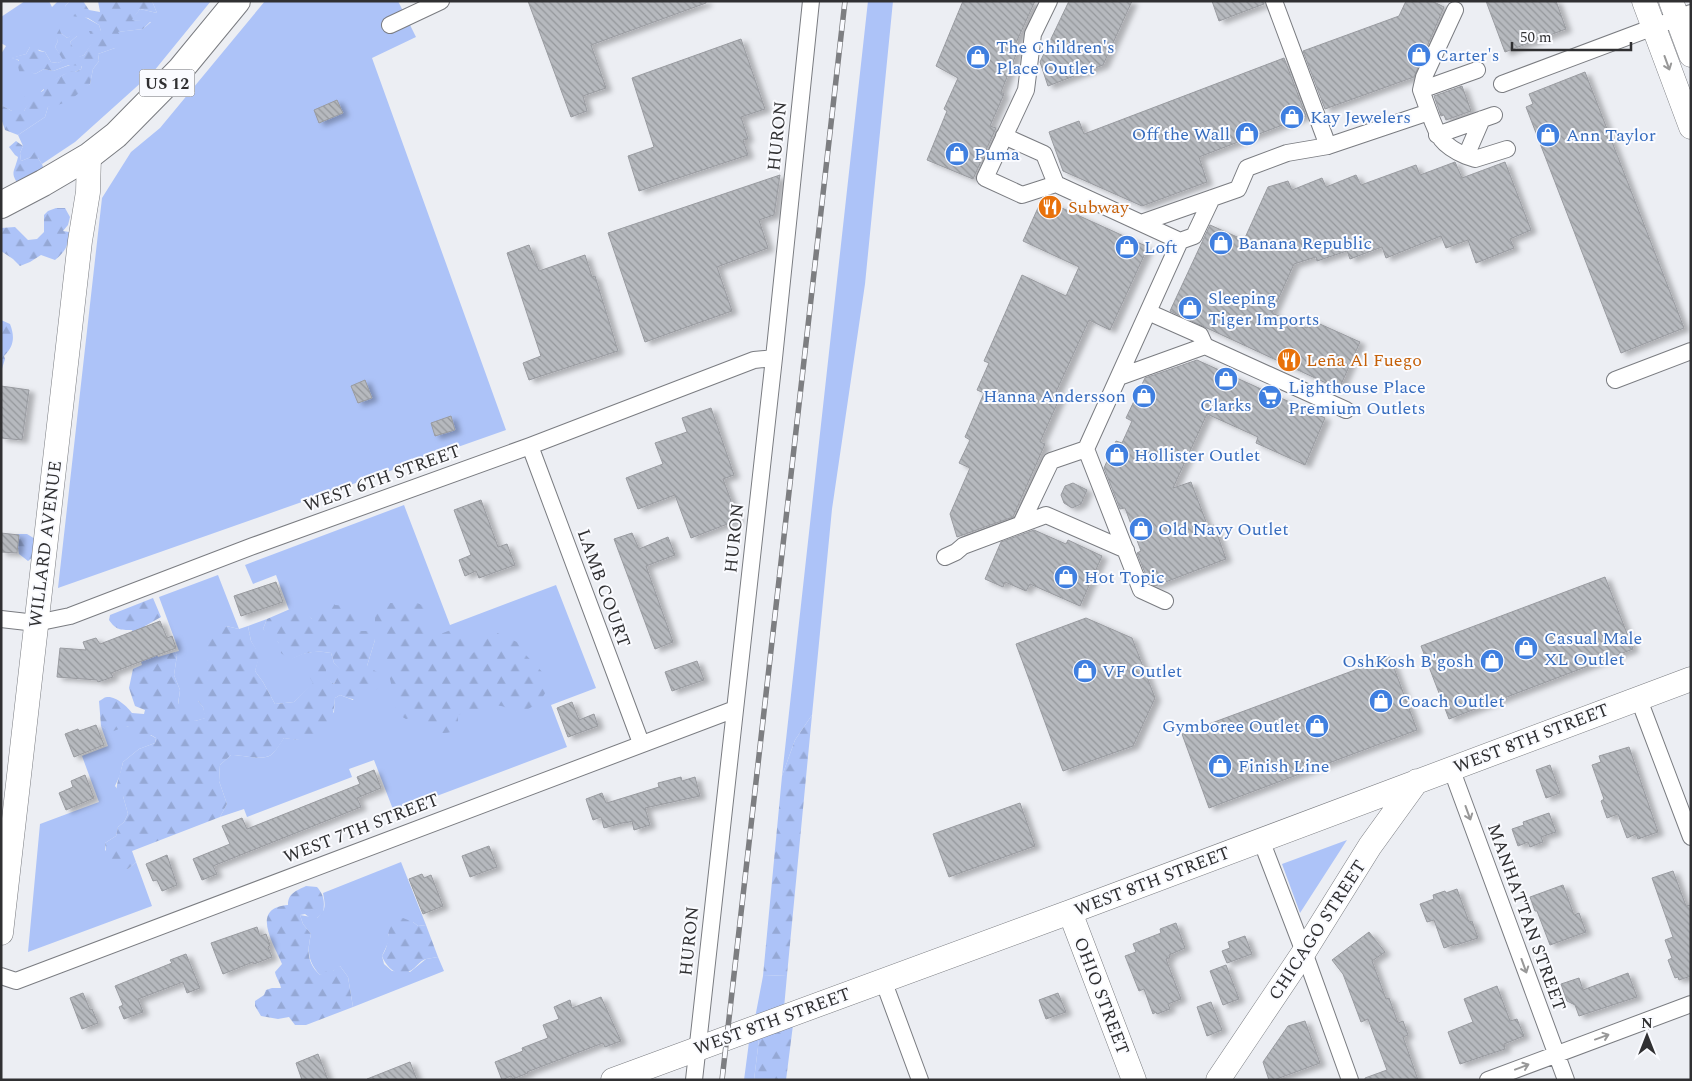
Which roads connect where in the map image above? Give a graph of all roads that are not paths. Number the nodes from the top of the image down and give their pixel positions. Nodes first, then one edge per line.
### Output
1 (237, 1) edge
2 (441, 1) edge
3 (811, 1) edge
4 (1049, 1) edge
5 (1274, 1) edge
6 (1644, 1) edge
7 (1455, 10) dead end
8 (1679, 11) edge
9 (390, 25) dead end
10 (1654, 27) junction
11 (1691, 55) edge
12 (1478, 70) dead end
13 (1502, 84) dead end
14 (1421, 90) junction
15 (1429, 112) junction
16 (1691, 127) edge
17 (1438, 135) junction
18 (1004, 136) junction
19 (1328, 146) junction
20 (1507, 148) dead end
21 (89, 156) junction
22 (1466, 156) junction
23 (1056, 184) junction
24 (1212, 198) junction
25 (1, 205) edge
26 (1141, 224) junction
27 (1180, 241) junction
28 (1148, 312) junction
29 (1205, 346) junction
30 (1691, 351) edge
31 (774, 358) junction
32 (1119, 377) junction
33 (1615, 380) dead end
34 (1346, 410) dead end
35 (530, 446) junction
36 (1086, 449) junction
37 (1021, 524) junction
38 (1126, 550) junction
39 (945, 557) dead end
40 (1165, 602) dead end
41 (1, 619) edge
42 (36, 623) junction
43 (1691, 678) edge
44 (1638, 698) junction
45 (735, 709) junction
46 (641, 744) junction
47 (1451, 768) junction
48 (1417, 781) junction
49 (1691, 837) edge
50 (1261, 840) junction
51 (1070, 912) junction
52 (1, 933) edge
53 (1304, 952) junction
54 (1, 976) edge
55 (883, 980) junction
56 (1691, 1004) edge
57 (697, 1049) junction
58 (1556, 1054) junction
59 (613, 1080) edge
60 (694, 1080) edge
61 (920, 1080) edge
62 (1134, 1080) edge
63 (1218, 1080) edge
64 (1350, 1080) edge
65 (1488, 1080) edge
66 (1566, 1080) edge

1 - 21 main road, US 12
2 - 9 street
3 - 31 street, HURON
4 - 18 street
5 - 19 street
6 - 10 street
7 - 14 street
8 - 10 street
8 - 11 street
10 - 13 street
10 -> 16 street
12 - 14 street
14 - 15 street
15 - 17 street
15 - 19 street
17 - 22 street
17 - 22 street
18 - 23 street
18 - 23 street
19 - 24 street
20 - 22 street
21 - 25 main road, US 12
21 - 42 street, WILLARD AVENUE
23 - 26 street
24 - 26 street
24 - 27 street
26 - 27 street
27 - 28 street
28 - 29 street
28 - 32 street
29 - 32 street
29 - 34 street
30 - 33 street
31 - 35 street, WEST 6TH STREET
31 - 45 street, HURON
32 - 36 street
35 - 42 street, WEST 6TH STREET
35 - 46 street, LAMB COURT
36 - 37 street
36 - 38 street
37 - 38 street
37 - 39 street
38 - 40 street
41 - 42 street, WEST 6TH STREET
42 - 52 street, WILLARD AVENUE
43 - 44 street, WEST 8TH STREET
44 - 47 street, WEST 8TH STREET
44 - 49 street
45 - 46 street, WEST 7TH STREET
45 - 57 street, HURON
46 - 54 street, WEST 7TH STREET
47 - 48 street, WEST 8TH STREET
47 -> 58 street, MANHATTAN STREET
48 - 50 street, WEST 8TH STREET
48 - 53 street, CHICAGO STREET
50 - 51 street, WEST 8TH STREET
50 - 53 street
51 - 55 street, WEST 8TH STREET
51 - 62 street, OHIO STREET
53 - 63 street, CHICAGO STREET
53 - 64 street
55 - 57 street, WEST 8TH STREET
55 - 61 street
58 -> 56 street
57 - 59 street, WEST 8TH STREET
57 - 60 street, HURON
65 -> 58 street
58 - 66 street, MANHATTAN STREET

